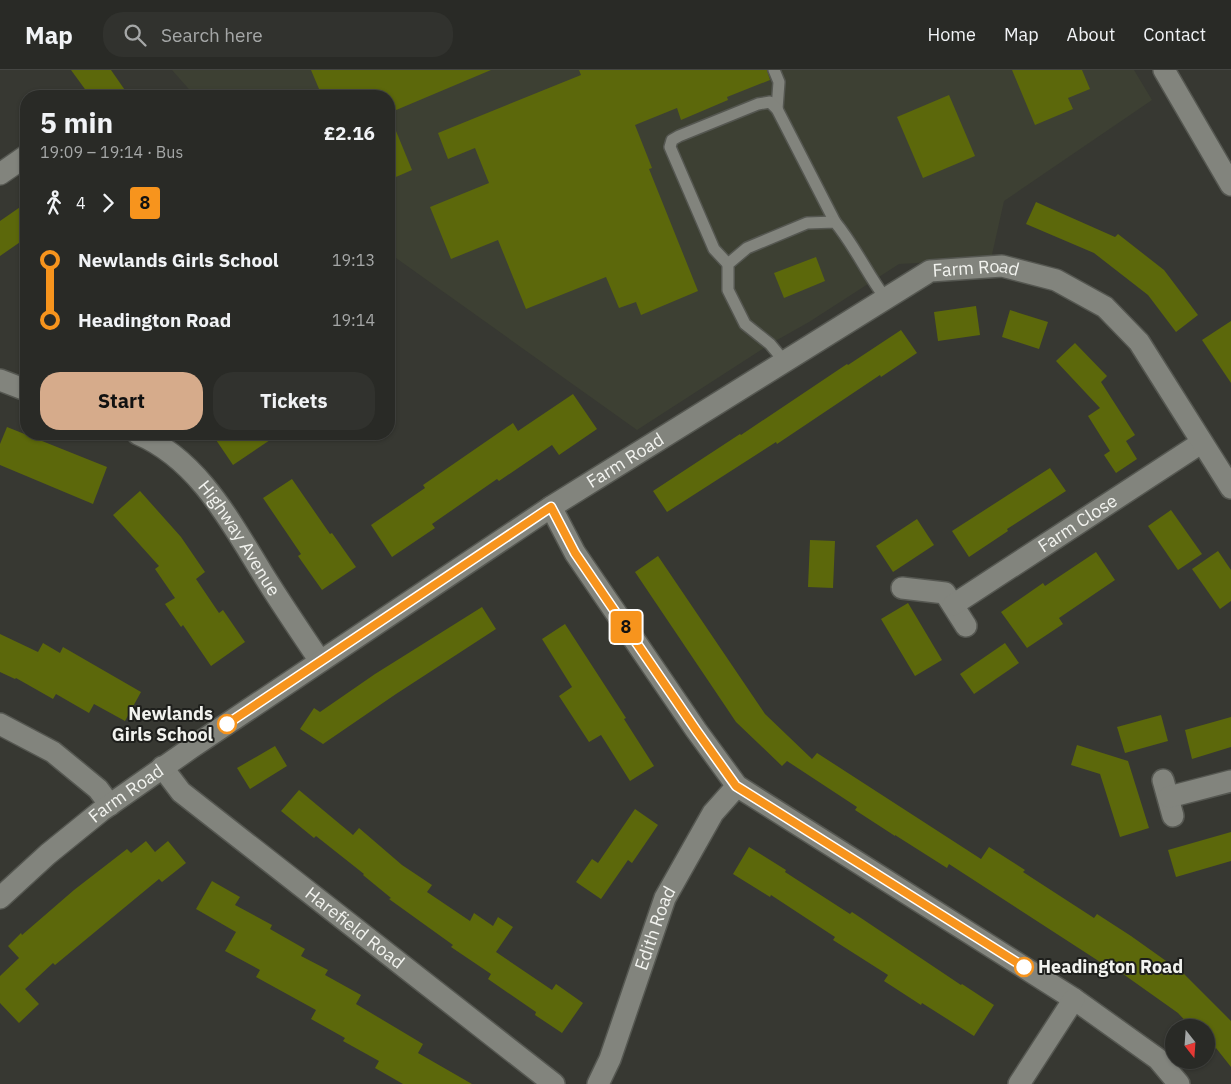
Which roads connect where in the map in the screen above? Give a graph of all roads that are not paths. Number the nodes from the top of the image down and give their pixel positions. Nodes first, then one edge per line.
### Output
1 (774, 70) edge
2 (1168, 71) edge
3 (778, 109) junction
4 (20, 160) edge
5 (0, 174) edge
6 (1231, 185) edge
7 (835, 222) junction
8 (728, 264) junction
9 (886, 299) junction
10 (784, 362) junction
11 (0, 380) edge
12 (20, 388) edge
13 (157, 440) edge
14 (1201, 443) junction
15 (1231, 488) edge
16 (551, 507) junction
17 (902, 588) dead end
18 (953, 605) junction
19 (966, 626) dead end
20 (320, 661) junction
21 (0, 724) edge
22 (162, 767) junction
23 (1231, 781) edge
24 (736, 786) junction
25 (1168, 798) dead end
26 (110, 805) junction
27 (0, 898) edge
28 (1074, 999) junction
29 (554, 1084) edge
30 (598, 1084) edge
31 (1019, 1084) edge
32 (1179, 1084) edge

1 - 3 lane
2 - 6 street
3 - 7 lane
3 - 8 lane
4 - 5 street
7 - 8 lane
7 - 9 lane
8 - 10 lane
9 - 10 street, Farm Road
9 - 14 street, Farm Road
10 - 16 street, Farm Road
11 - 12 street
13 - 20 street, Highway Avenue
14 - 15 street, Farm Road
14 - 18 street, Farm Close
16 - 20 street, Farm Road
16 - 24 street
17 - 18 street
18 - 19 street
20 - 22 street, Farm Road
21 - 26 street
22 - 26 street, Farm Road
22 - 29 street, Harefield Road
23 - 25 street
24 - 28 street
24 - 30 street, Edith Road
26 - 27 street, Farm Road
28 - 31 street
28 - 32 street

